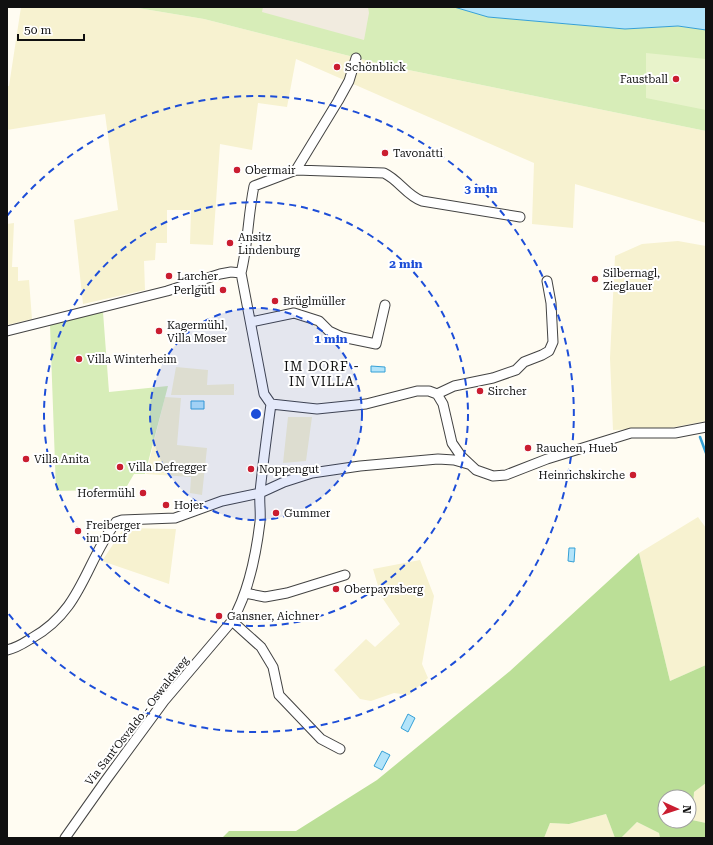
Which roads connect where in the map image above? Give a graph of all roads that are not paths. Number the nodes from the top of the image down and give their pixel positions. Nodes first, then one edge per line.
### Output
1 (356, 58) dead end
2 (296, 170) junction
3 (520, 217) dead end
4 (241, 274) junction
5 (547, 281) dead end
6 (385, 305) dead end
7 (251, 322) junction
8 (7, 331) edge
9 (437, 394) junction
10 (271, 404) junction
11 (706, 427) edge
12 (452, 443) junction
13 (438, 459) junction
14 (468, 464) junction
15 (260, 493) junction
16 (345, 575) dead end
17 (245, 593) junction
18 (232, 621) junction
19 (7, 650) edge
20 (340, 749) dead end
21 (65, 838) edge

1 - 2 street
2 - 3 street
2 - 4 street
4 - 7 street
4 - 8 street
5 - 9 street
6 - 7 street
7 - 10 street
9 - 10 street
9 - 12 street
10 - 15 street, Via Sant'Osvaldo - Oswaldweg
11 - 14 street
12 - 13 street
12 - 14 street
13 - 14 street
13 - 15 street
15 - 17 street, Via Sant'Osvaldo - Oswaldweg
15 - 19 street
16 - 17 street
17 - 18 street, Via Sant'Osvaldo - Oswaldweg
18 - 20 street
18 - 21 street, Via Sant'Osvaldo - Oswaldweg

